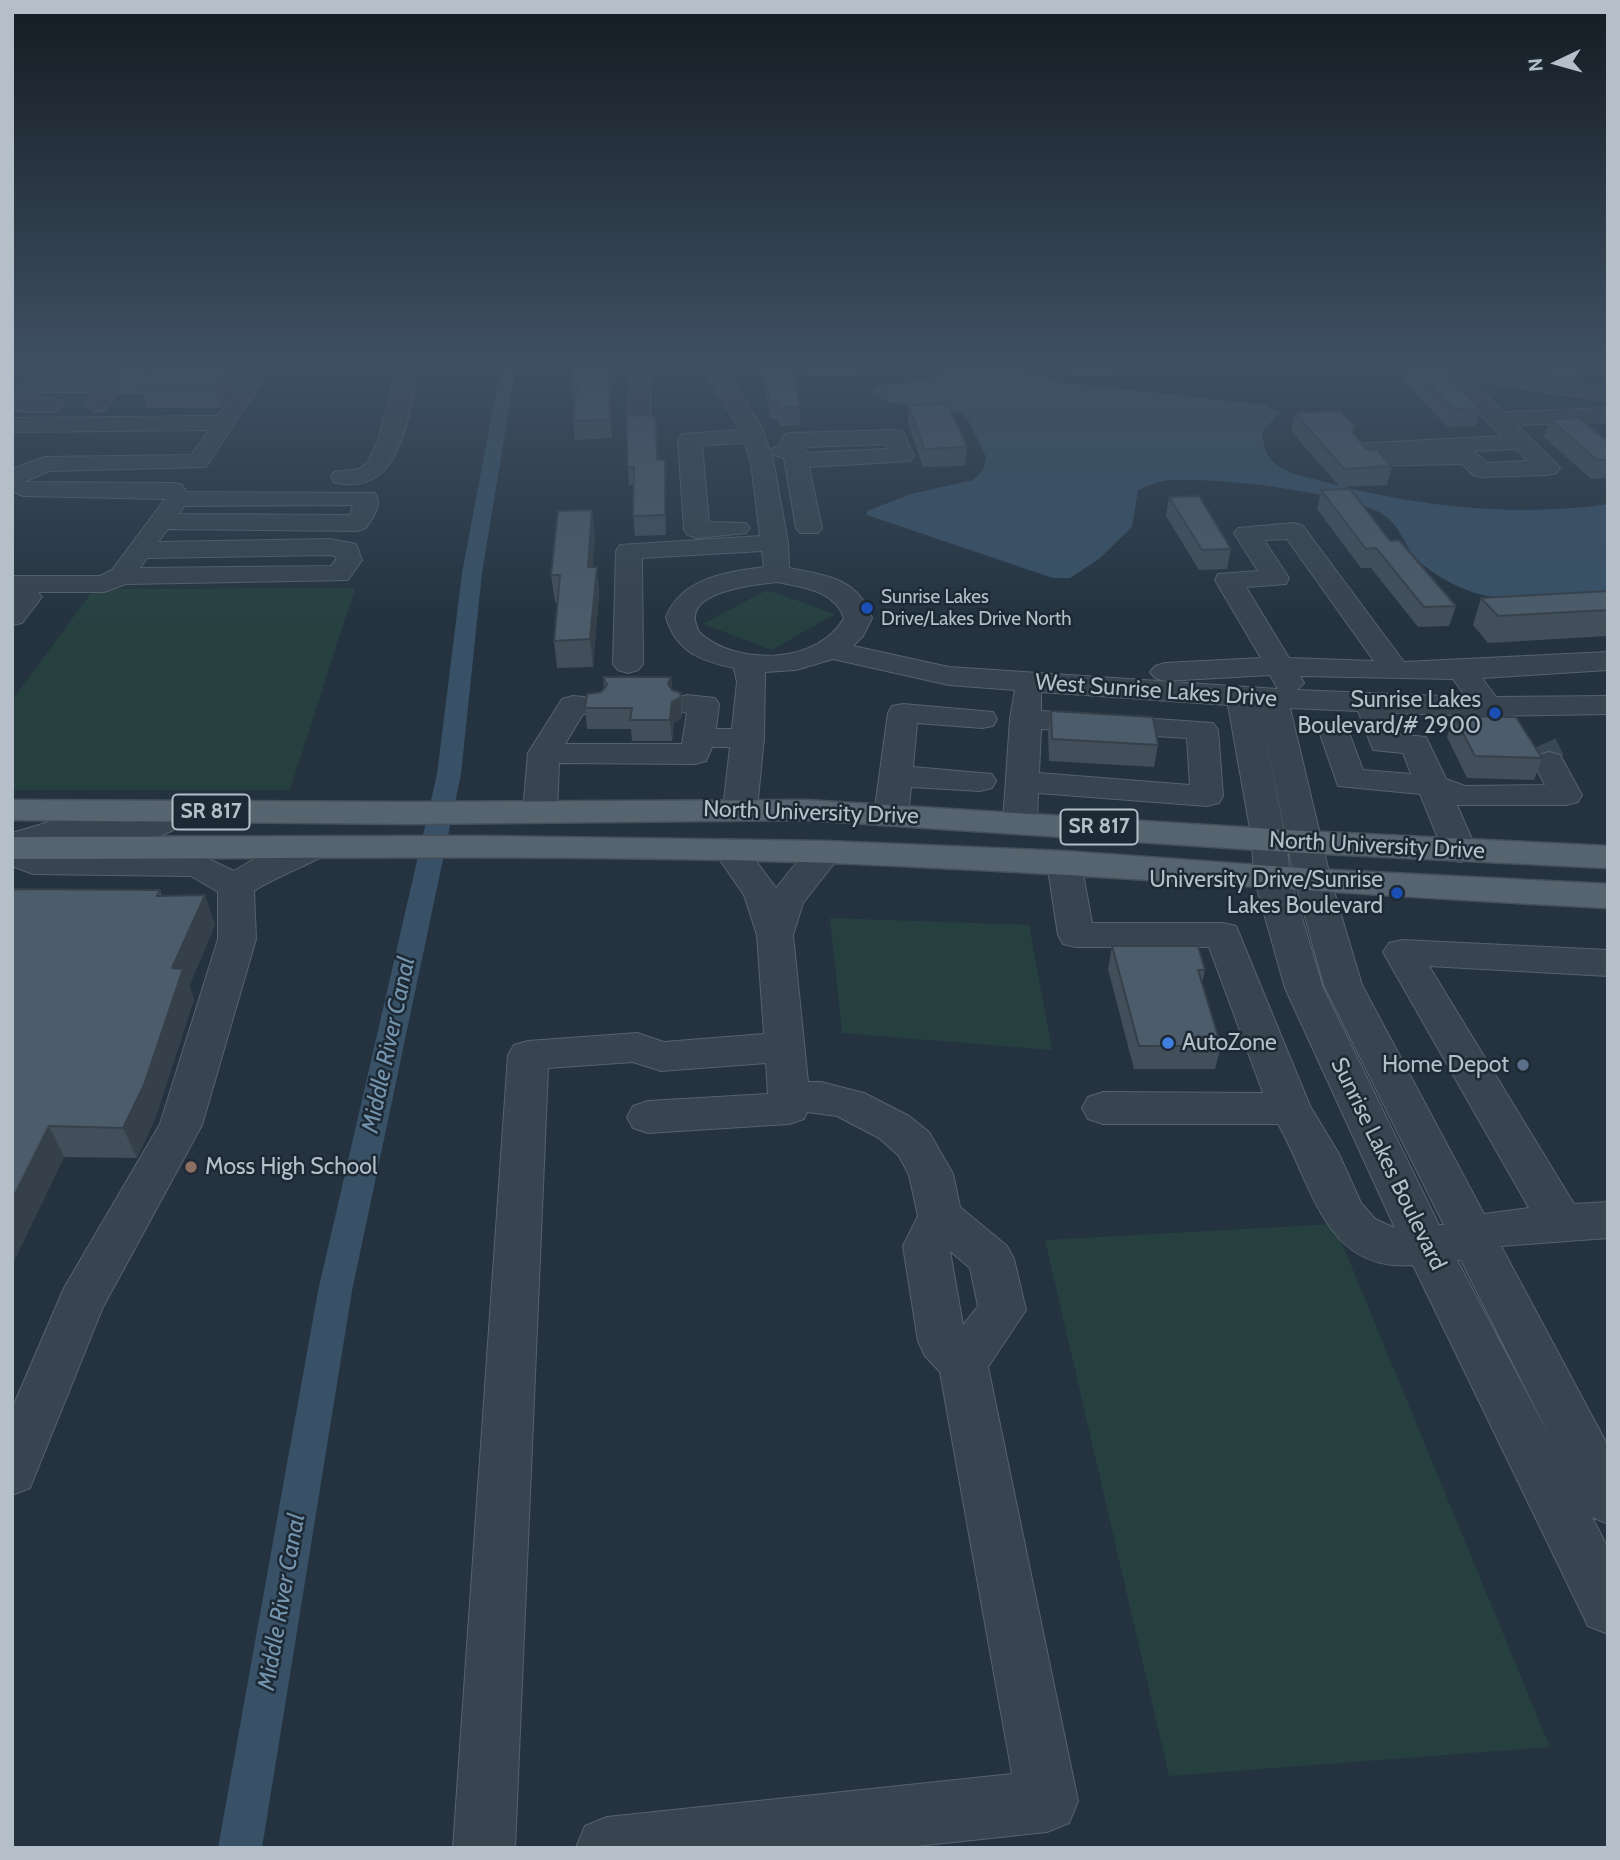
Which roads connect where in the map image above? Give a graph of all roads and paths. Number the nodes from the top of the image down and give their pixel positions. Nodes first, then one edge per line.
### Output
1 (50, 453) edge
2 (138, 453) edge
3 (184, 453) edge
4 (205, 453) edge
5 (384, 453) edge
6 (691, 453) edge
7 (758, 453) edge
8 (787, 453) edge
9 (1365, 453) edge
10 (1496, 453) edge
11 (200, 461) junction
12 (21, 475) edge
13 (343, 478) dead end
14 (161, 521) junction
15 (357, 523) junction
16 (809, 528) dead end
17 (774, 535) junction
18 (139, 550) junction
19 (347, 550) junction
20 (783, 575) junction
21 (121, 576) junction
22 (12, 584) edge
23 (12, 597) edge
24 (12, 617) edge
25 (833, 650) junction
26 (1608, 661) edge
27 (762, 663) junction
28 (628, 664) dead end
29 (1280, 666) junction
30 (1462, 670) junction
31 (1396, 671) junction
32 (1027, 682) junction
33 (1156, 692) junction
34 (1270, 698) junction
35 (1370, 703) junction
36 (687, 704) dead end
37 (592, 705) edge
38 (1608, 705) edge
39 (1503, 707) junction
40 (982, 719) dead end
41 (1025, 719) junction
42 (1336, 734) dead end
43 (699, 738) junction
44 (748, 738) junction
45 (544, 753) junction
46 (896, 776) junction
47 (979, 781) dead end
48 (1022, 782) junction
49 (1431, 785) junction
50 (753, 809) junction
51 (12, 810) edge
52 (180, 811) junction
53 (540, 811) junction
54 (879, 814) junction
55 (1020, 822) junction
56 (318, 847) junction
57 (12, 848) edge
58 (730, 850) junction
59 (1460, 851) junction
60 (826, 852) junction
61 (1608, 857) edge
62 (1289, 860) junction
63 (1064, 862) junction
64 (1608, 896) edge
65 (225, 900) junction
66 (775, 935) junction
67 (1608, 963) edge
68 (785, 1048) junction
69 (789, 1097) junction
70 (1103, 1108) dead end
71 (1290, 1109) junction
72 (648, 1117) dead end
73 (940, 1216) junction
74 (1608, 1220) edge
75 (1562, 1224) junction
76 (1472, 1240) junction
77 (1426, 1245) junction
78 (963, 1363) junction
79 (12, 1471) edge
80 (1608, 1499) edge
81 (1608, 1606) edge
82 (484, 1848) edge
83 (607, 1848) edge

1 - 12 street
2 - 11 street
3 - 11 street
4 - 11 street
5 - 13 street
6 - 17 street
7 - 17 street
8 - 16 street
9 - 10 street
11 - 12 street
11 - 12 street
11 - 14 street
11 - 15 street
14 - 15 street
14 - 18 street
15 - 19 street
17 - 20 street
17 - 28 street
18 - 19 street
18 - 21 street
19 - 21 street
20 - 25 street
20 - 27 street
21 - 22 street
23 - 24 street
25 - 27 street
25 - 32 street, West Sunrise Lakes Drive
26 - 30 street
27 - 44 street
27 - 50 street
29 - 31 street
29 - 31 street, Sunrise Lakes Boulevard
29 - 33 street
29 - 34 street, Sunrise Lakes Boulevard
30 - 31 street
30 - 39 street
32 - 33 street, West Sunrise Lakes Drive
32 - 41 street
33 - 34 street, West Sunrise Lakes Drive
34 - 35 street, West Sunrise Lakes Drive
34 - 62 street, Sunrise Lakes Boulevard
35 - 39 street, West Sunrise Lakes Drive
35 - 49 street
36 - 43 street
37 - 45 street
38 - 39 street, West Sunrise Lakes Drive
39 - 49 street
40 - 46 street
41 - 48 street
41 - 48 street
42 - 49 street
43 - 44 street
43 - 45 street
44 - 50 street
45 - 53 street
46 - 47 street
46 - 54 street
48 - 55 street
49 - 59 street
50 - 53 main road, North University Drive / SR 817
50 - 54 main road, North University Drive / SR 817
51 - 52 main road, North University Drive / SR 817
52 - 53 main road, North University Drive / SR 817
52 - 57 street
54 - 55 main road, North University Drive / SR 817
54 - 58 main road
55 - 62 main road, North University Drive / SR 817
56 - 57 main road, North University Drive / SR 817
56 - 58 main road, North University Drive / SR 817
56 - 65 street
57 - 65 street
58 - 60 main road, North University Drive / SR 817
58 - 66 street
59 - 61 main road, North University Drive / SR 817
59 - 62 main road, North University Drive / SR 817
60 - 63 main road, North University Drive / SR 817
60 - 66 street
62 - 63 main road, North University Drive / SR 817
62 - 64 main road, North University Drive / SR 817
62 - 76 street, Sunrise Lakes Boulevard
62 - 77 street, Sunrise Lakes Boulevard
63 - 71 street
65 - 79 street
66 - 68 street
67 - 75 street
68 - 69 street
68 - 82 street
69 - 72 street
69 - 73 street
70 - 71 street
71 - 77 street
73 - 78 street
73 - 78 street
74 - 75 street
75 - 76 street
76 - 77 street
76 - 80 street, Sunrise Lakes Boulevard
77 - 81 street, Sunrise Lakes Boulevard
78 - 83 street

